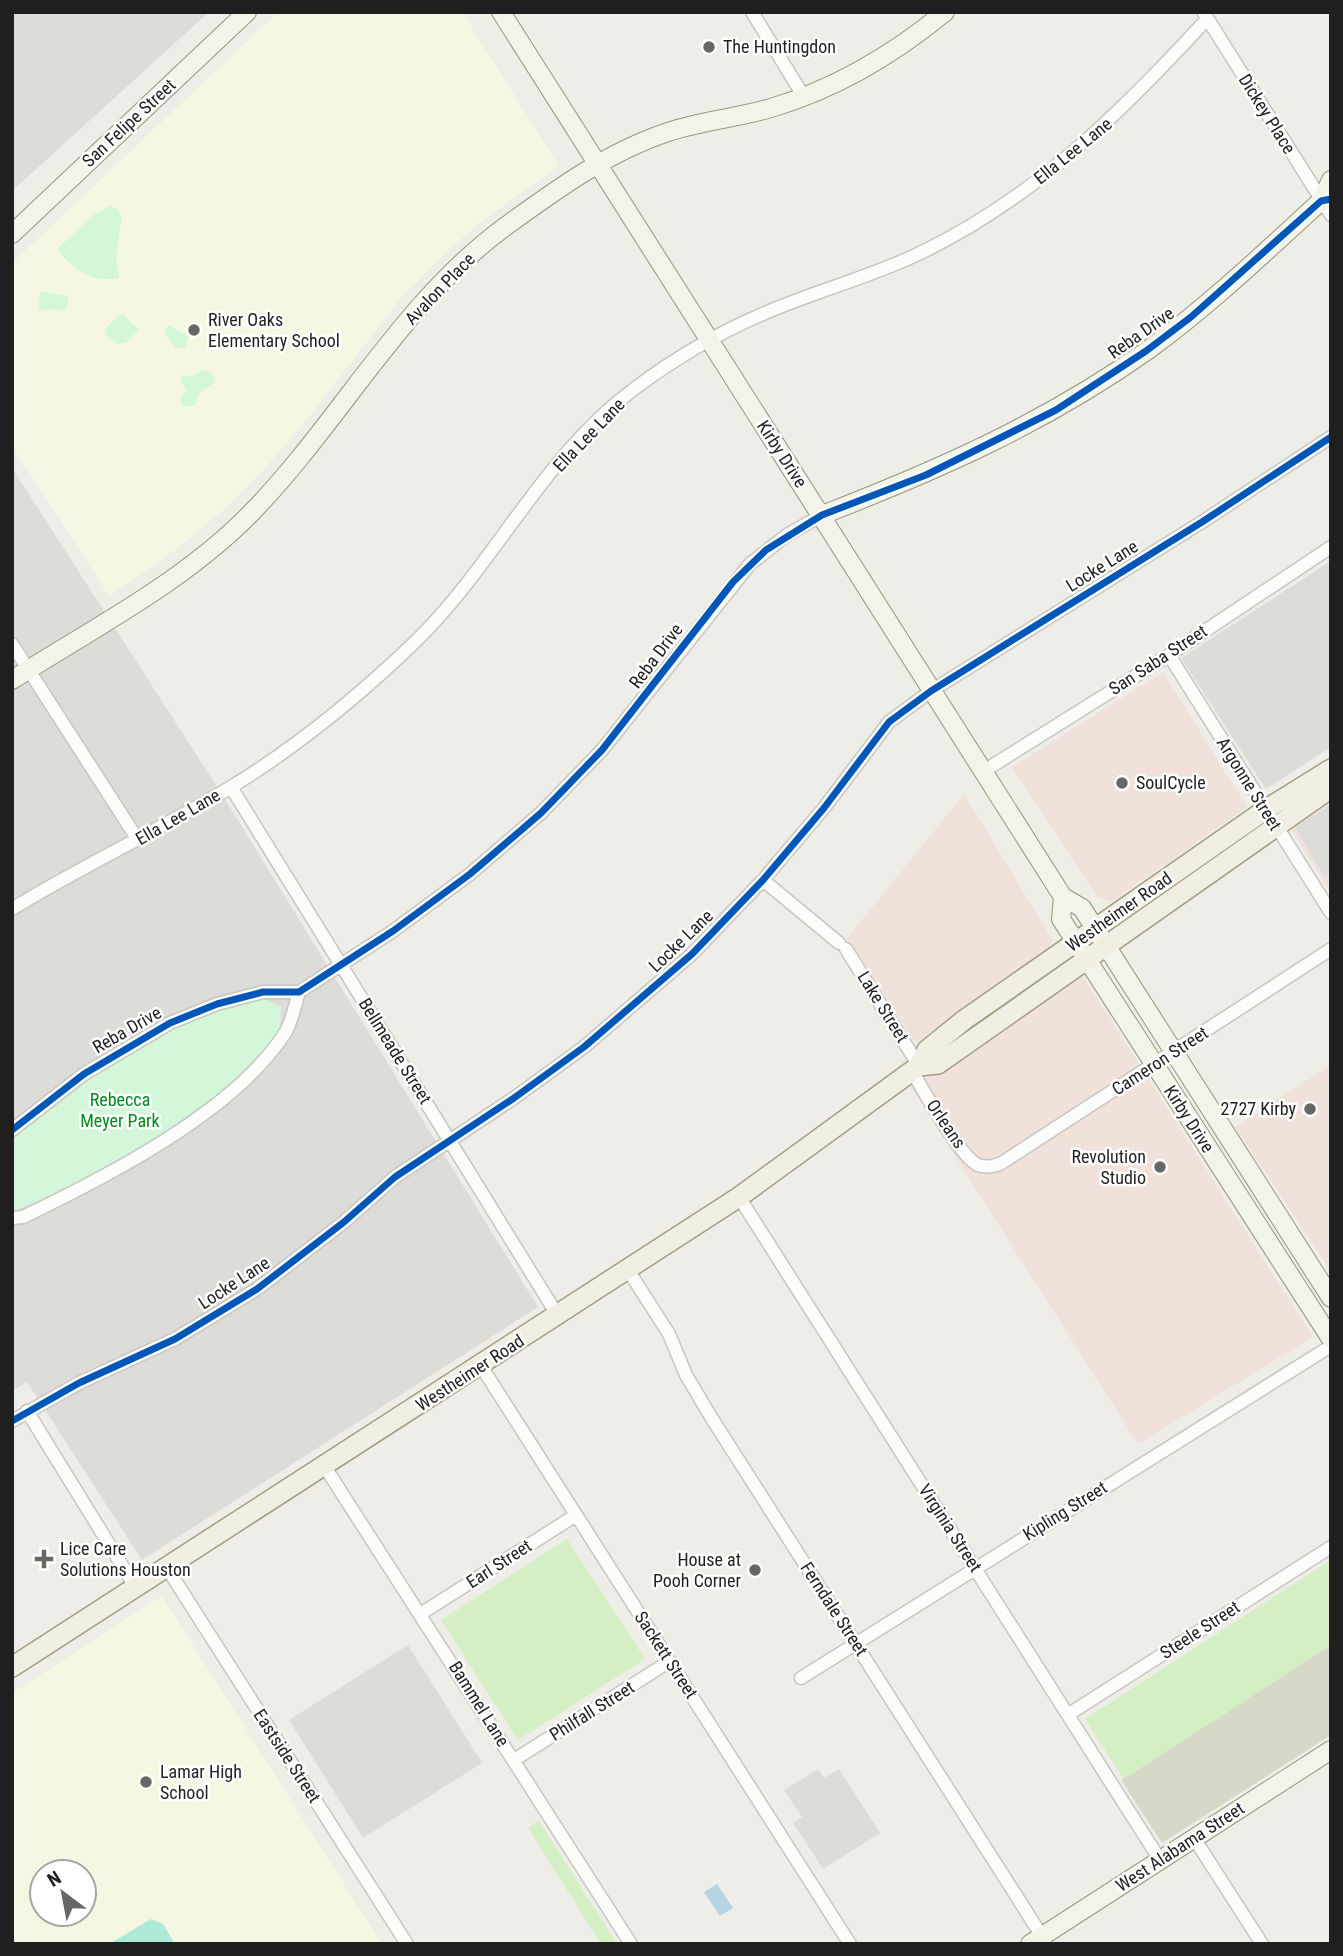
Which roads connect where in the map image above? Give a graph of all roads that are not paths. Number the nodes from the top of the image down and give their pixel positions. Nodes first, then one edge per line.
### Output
1 (247, 12) edge
2 (501, 12) edge
3 (752, 12) edge
4 (945, 12) edge
5 (1205, 15) edge
6 (804, 97) junction
7 (595, 164) junction
8 (1331, 180) edge
9 (1328, 205) edge
10 (12, 234) edge
11 (708, 339) junction
12 (1331, 437) edge
13 (822, 515) junction
14 (1331, 547) edge
15 (12, 644) edge
16 (1169, 654) junction
17 (28, 670) junction
18 (12, 680) edge
19 (931, 691) junction
20 (1331, 769) edge
21 (984, 771) junction
22 (232, 787) junction
23 (1331, 788) edge
24 (1265, 810) junction
25 (1276, 827) junction
26 (138, 840) junction
27 (763, 880) junction
28 (1063, 897) junction
29 (12, 909) edge
30 (1331, 913) edge
31 (1096, 929) junction
32 (1075, 942) junction
33 (1107, 945) junction
34 (1331, 950) edge
35 (1086, 959) junction
36 (341, 965) junction
37 (299, 992) junction
38 (1174, 1051) junction
39 (1154, 1064) junction
40 (916, 1069) junction
41 (12, 1130) edge
42 (449, 1140) junction
43 (987, 1167) joint
44 (739, 1197) junction
45 (12, 1218) edge
46 (628, 1270) junction
47 (1331, 1298) edge
48 (558, 1316) junction
49 (1331, 1339) edge
50 (1331, 1346) edge
51 (481, 1366) junction
52 (27, 1411) junction
53 (12, 1421) edge
54 (325, 1467) junction
55 (576, 1514) junction
56 (1331, 1546) edge
57 (975, 1567) junction
58 (167, 1568) junction
59 (136, 1588) junction
60 (422, 1613) junction
61 (855, 1642) junction
62 (670, 1661) junction
63 (12, 1667) edge
64 (801, 1678) dead end
65 (1069, 1714) junction
66 (1331, 1750) edge
67 (514, 1760) junction
68 (1194, 1839) junction
69 (1160, 1860) junction
70 (1039, 1941) edge
71 (407, 1944) edge
72 (631, 1944) edge
73 (850, 1944) edge
74 (1262, 1944) edge

1 - 10 main road, San Felipe Street
2 - 7 main road, Kirby Drive
3 - 6 street
4 - 6 main road, Avalon Place
5 - 9 street, Dickey Place
5 - 11 street, Ella Lee Lane
6 - 7 main road, Avalon Place
7 - 11 main road, Kirby Drive
7 - 17 main road, Avalon Place
8 - 9 main road, Reba Drive
9 - 13 main road, Reba Drive
11 - 13 main road, Kirby Drive
11 - 22 street, Ella Lee Lane
12 - 19 street, Locke Lane
13 - 19 main road, Kirby Drive
13 - 36 street, Reba Drive
14 - 16 street, San Saba Street
15 - 17 street
16 - 21 street, San Saba Street
16 - 24 street, Argonne Street
17 - 18 main road, Avalon Place
17 - 26 street
19 - 21 main road, Kirby Drive
19 - 27 street, Locke Lane
20 - 24 main road, Westheimer Road
21 - 28 main road, Kirby Drive
22 - 26 street, Ella Lee Lane
22 - 36 street, Bellmeade Street
23 - 25 main road, Westheimer Road
24 - 25 street, Argonne Street
24 - 31 main road, Westheimer Road
25 - 30 street, Argonne Street
25 - 33 main road, Westheimer Road
26 - 29 street, Ella Lee Lane
27 - 40 street, Lake Street
27 - 42 street, Locke Lane
28 - 31 main road, Kirby Drive
28 - 32 main road, Kirby Drive
31 - 32 main road, Westheimer Road
31 - 33 main road, Kirby Drive
32 - 35 main road, Kirby Drive
32 - 40 main road, Westheimer Road
33 - 35 main road, Westheimer Road
33 - 38 main road, Kirby Drive
34 - 38 street, Cameron Street
35 - 39 main road, Kirby Drive
35 - 40 main road, Westheimer Road
36 - 37 street, Reba Drive
36 - 42 street, Bellmeade Street
37 - 41 street, Reba Drive
37 - 45 street
38 - 39 street, Cameron Street
38 - 47 main road, Kirby Drive
39 - 43 street, Cameron Street
39 - 49 main road, Kirby Drive
40 - 43 street, Orleans
40 - 44 main road, Westheimer Road
42 - 48 street, Bellmeade Street
42 - 52 street, Locke Lane
44 - 46 main road, Westheimer Road
44 - 57 street, Virginia Street
46 - 48 main road, Westheimer Road
46 - 61 street, Ferndale Street
48 - 51 main road, Westheimer Road
50 - 57 street, Kipling Street
51 - 54 main road, Westheimer Road
51 - 55 street, Sackett Street
52 - 53 street, Locke Lane
52 - 59 street
54 - 58 main road, Westheimer Road
54 - 60 street, Bammel Lane
55 - 60 street, Earl Street
55 - 62 street, Sackett Street
56 - 65 street, Steele Street
57 - 61 street, Kipling Street
57 - 65 street, Virginia Street
58 - 59 main road, Westheimer Road
58 - 71 street, Eastside Street
59 - 63 main road, Westheimer Road
60 - 67 street, Bammel Lane
61 - 64 street, Kipling Street
61 - 70 street, Ferndale Street
62 - 67 street, Philfall Street
62 - 73 street, Sackett Street
65 - 69 street, Virginia Street
66 - 68 main road, West Alabama Street
67 - 72 street, Bammel Lane
68 - 69 main road, West Alabama Street
68 - 74 street
69 - 70 main road, West Alabama Street

